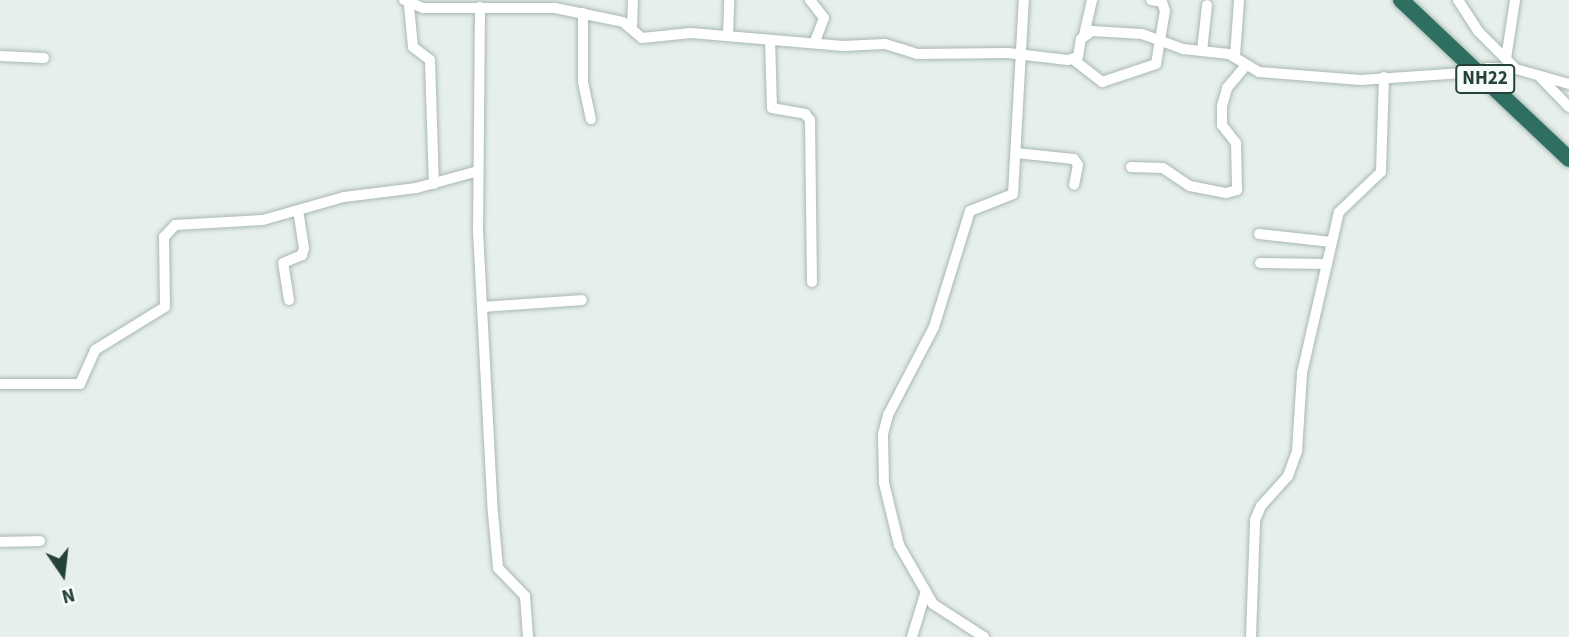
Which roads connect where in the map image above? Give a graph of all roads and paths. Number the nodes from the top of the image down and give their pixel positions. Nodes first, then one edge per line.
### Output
1 (633, 0) edge
2 (729, 0) edge
3 (810, 0) edge
4 (1024, 0) edge
5 (1092, 0) edge
6 (1151, 0) edge
7 (1239, 0) edge
8 (1401, 0) edge
9 (1416, 0) edge
10 (1458, 0) edge
11 (1515, 0) edge
12 (407, 3) edge
13 (1207, 5) dead end
14 (480, 7) junction
15 (583, 13) junction
16 (632, 27) junction
17 (1084, 35) junction
18 (727, 36) junction
19 (770, 40) junction
20 (815, 41) junction
21 (1163, 41) junction
22 (1202, 51) junction
23 (1021, 54) junction
24 (0, 56) edge
25 (1235, 56) junction
26 (44, 58) dead end
27 (1506, 59) junction
28 (1074, 60) junction
29 (1246, 65) junction
30 (1516, 68) junction
31 (1482, 70) junction
32 (1539, 76) junction
33 (1384, 77) junction
34 (1569, 84) edge
35 (1569, 107) edge
36 (591, 119) dead end
37 (1569, 145) edge
38 (1016, 153) junction
39 (1569, 159) edge
40 (1131, 167) dead end
41 (478, 171) junction
42 (434, 184) junction
43 (1074, 185) dead end
44 (298, 210) junction
45 (1259, 234) dead end
46 (1332, 242) junction
47 (1260, 263) dead end
48 (1327, 264) junction
49 (812, 282) dead end
50 (289, 300) dead end
51 (582, 300) dead end
52 (483, 307) junction
53 (0, 384) edge
54 (40, 541) dead end
55 (0, 542) edge
56 (926, 591) junction
57 (528, 637) edge
58 (912, 637) edge
59 (984, 637) edge
60 (1251, 637) edge

1 - 16 street
2 - 18 street
3 - 20 street
4 - 23 street
5 - 17 street
6 - 21 street
7 - 25 street
8 - 31 highway, NH22
9 - 31 highway, NH22
10 - 27 street
11 - 27 street
12 - 14 street
12 - 42 street
13 - 22 street
14 - 15 street
14 - 41 street
15 - 16 street
15 - 36 street
16 - 18 street
17 - 21 street
17 - 28 street
18 - 19 street
19 - 20 street
19 - 49 street
20 - 23 street
21 - 22 street
21 - 28 street
22 - 25 street
23 - 28 street
23 - 38 street
24 - 26 street
25 - 29 street
27 - 30 street
29 - 33 street
29 - 40 street
30 - 31 street
30 - 32 street
31 - 33 street
31 - 37 highway, NH22
31 - 39 highway, NH22
32 - 34 street
32 - 35 street
33 - 46 street
38 - 43 street
38 - 56 street
41 - 42 street
41 - 52 street
42 - 44 street
44 - 50 street
44 - 53 street
45 - 46 street
46 - 48 street
47 - 48 street
48 - 60 street
51 - 52 street
52 - 57 street
54 - 55 street
56 - 58 street
56 - 59 street

